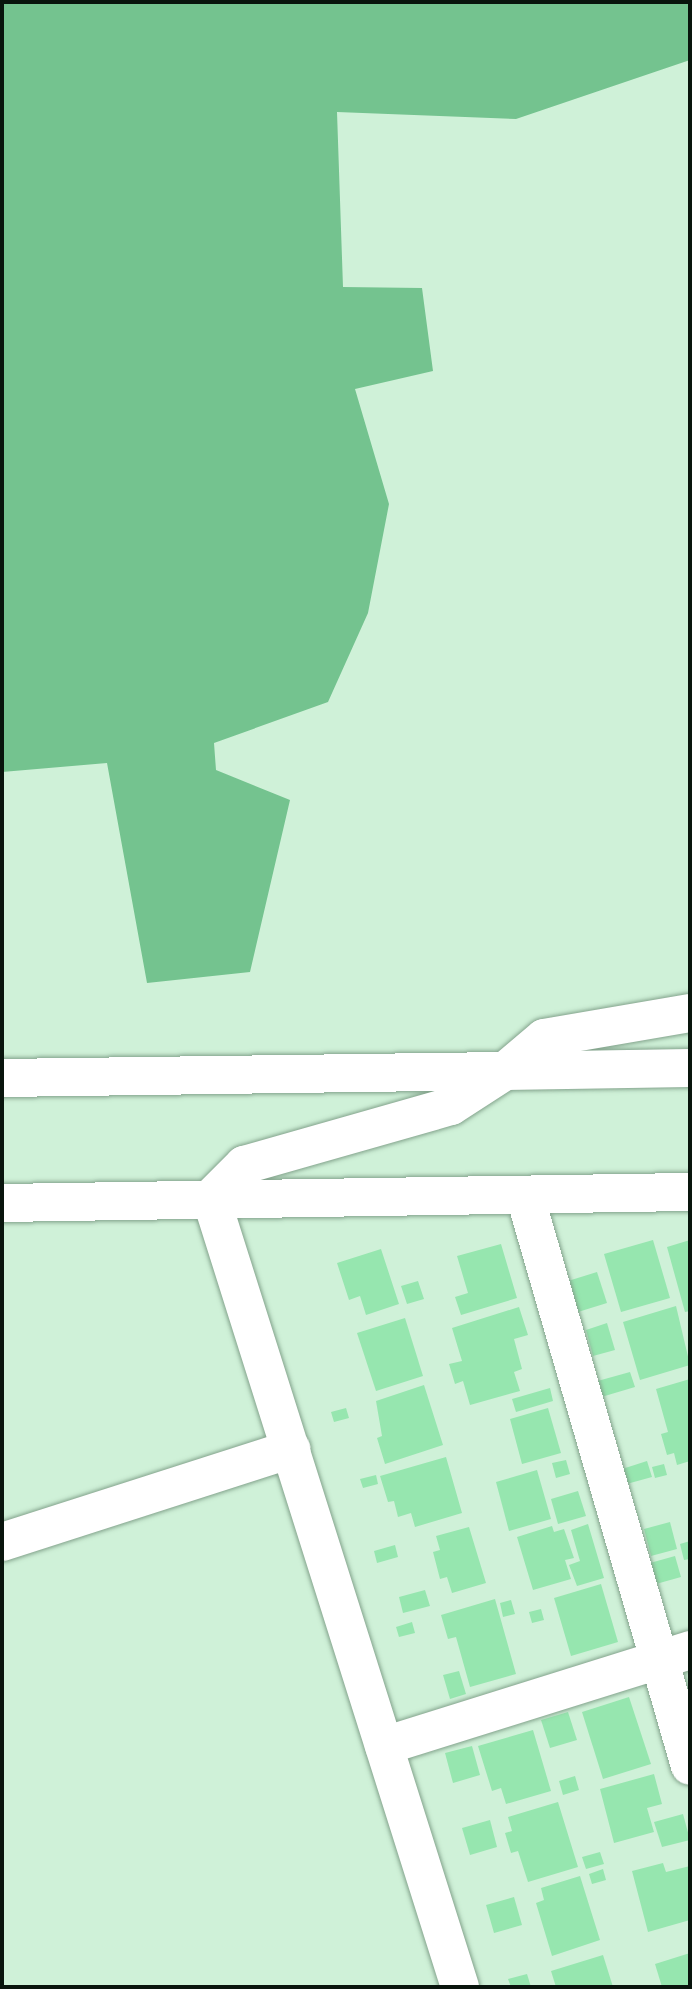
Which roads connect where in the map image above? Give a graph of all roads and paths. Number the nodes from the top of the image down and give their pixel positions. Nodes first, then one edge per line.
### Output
1 (690, 1013) edge
2 (690, 1068) edge
3 (505, 1071) junction
4 (2, 1079) edge
5 (690, 1192) edge
6 (525, 1196) junction
7 (211, 1198) junction
8 (2, 1203) edge
9 (291, 1449) junction
10 (2, 1542) edge
11 (674, 1655) edge
12 (384, 1746) junction
13 (690, 1766) edge
14 (460, 1987) edge

1 - 3 street
2 - 3 street
3 - 4 street
3 - 7 street
5 - 6 street
6 - 7 street
6 - 11 street
7 - 8 street
7 - 9 street
9 - 10 street
9 - 12 street
11 - 12 street
11 - 13 street
12 - 14 street

